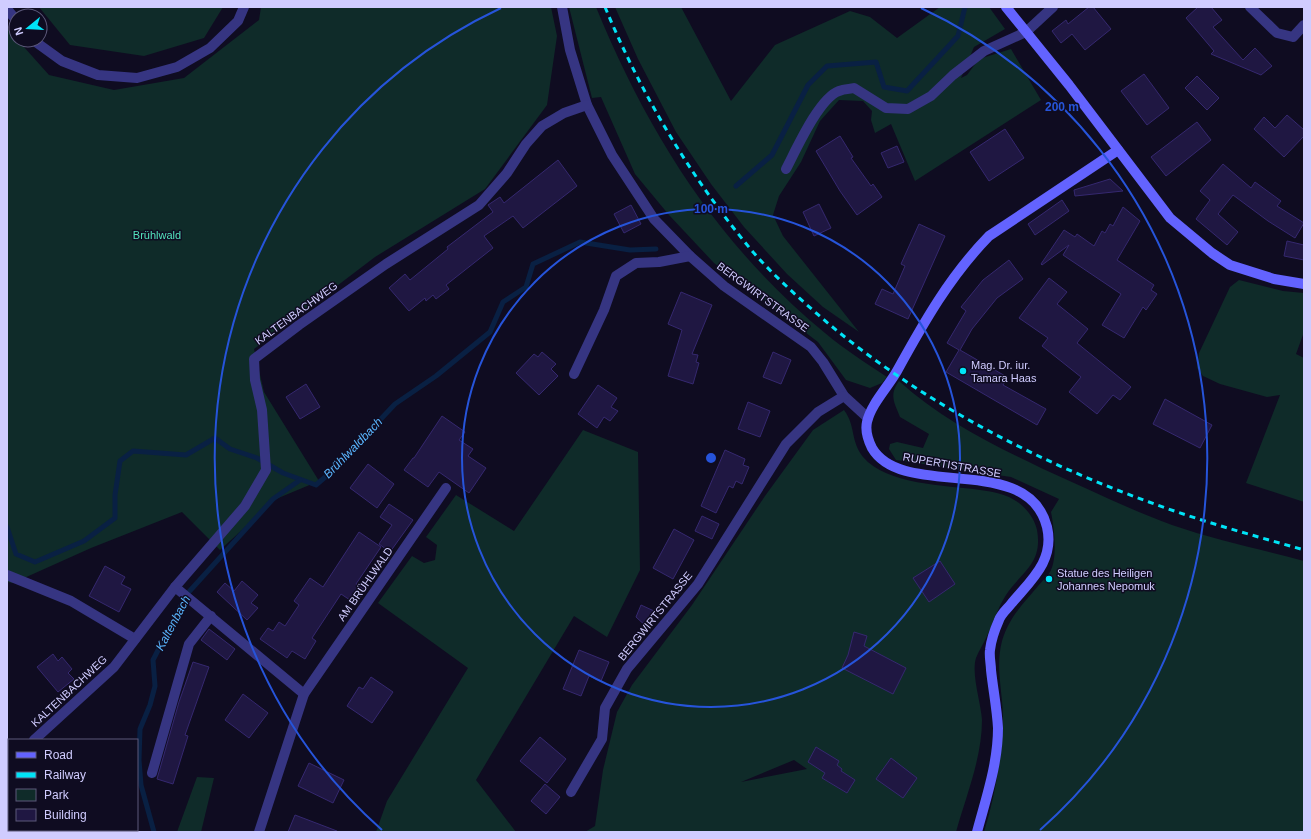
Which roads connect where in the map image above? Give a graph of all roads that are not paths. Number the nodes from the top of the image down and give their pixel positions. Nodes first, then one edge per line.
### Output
1 (244, 7) edge
2 (562, 7) edge
3 (1053, 7) edge
4 (1250, 7) edge
5 (1007, 8) edge
6 (1304, 25) edge
7 (1026, 32) junction
8 (44, 48) edge
9 (587, 105) junction
10 (1118, 150) junction
11 (786, 169) dead end
12 (690, 256) junction
13 (1304, 284) edge
14 (574, 374) dead end
15 (844, 396) junction
16 (868, 418) junction
17 (446, 488) dead end
18 (7, 575) edge
19 (175, 587) junction
20 (211, 616) junction
21 (135, 639) junction
22 (304, 694) junction
23 (35, 739) edge
24 (152, 773) dead end
25 (570, 792) dead end
26 (259, 832) edge
27 (977, 832) edge

1 - 8 street
2 - 9 street, BERGWIRTSTRASSE
3 - 7 street
4 - 6 street
5 - 7 main road
7 - 10 main road
7 - 11 street
9 - 12 street, BERGWIRTSTRASSE
9 - 19 street, KALTENBACHWEG
10 - 13 main road
10 - 16 main road
12 - 14 street
12 - 15 street, BERGWIRTSTRASSE
15 - 16 street, BERGWIRTSTRASSE
15 - 25 street, BERGWIRTSTRASSE
16 - 27 main road, RUPERTISTRASSE
17 - 22 street, AM BRÜHLWALD
18 - 21 street
19 - 20 street
19 - 21 street, KALTENBACHWEG
20 - 22 street
20 - 24 street
21 - 23 street, KALTENBACHWEG
22 - 26 street, AM BRÜHLWALD

